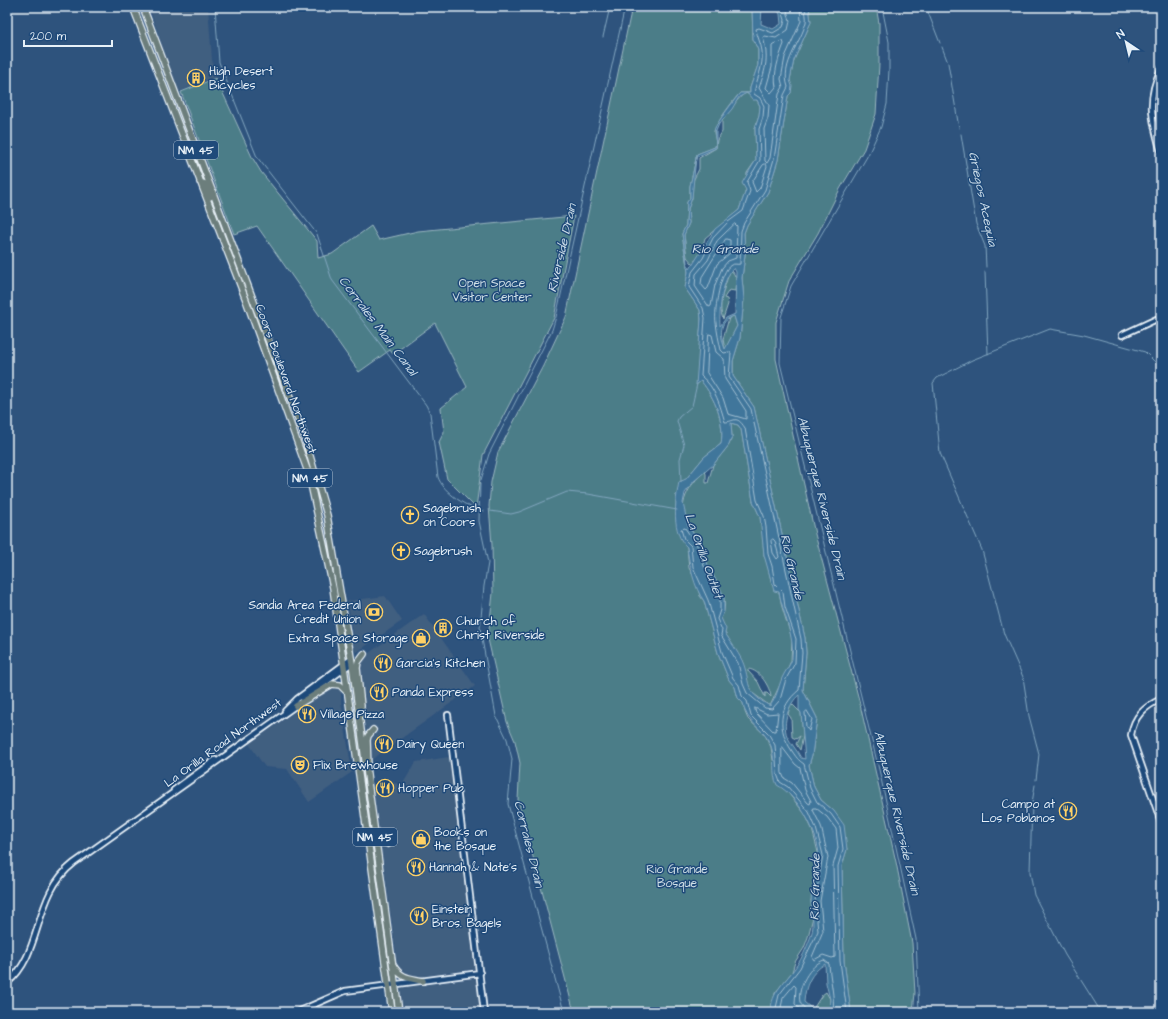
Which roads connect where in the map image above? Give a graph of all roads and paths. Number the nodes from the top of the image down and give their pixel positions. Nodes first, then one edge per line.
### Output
1 (133, 7) edge
2 (143, 7) edge
3 (1161, 69) edge
4 (1161, 152) edge
5 (200, 182) junction
6 (222, 218) junction
7 (1161, 317) edge
8 (1122, 335) dead end
9 (364, 654) dead end
10 (351, 661) junction
11 (343, 666) junction
12 (346, 691) junction
13 (1161, 699) edge
14 (296, 706) junction
15 (448, 715) dead end
16 (359, 722) junction
17 (367, 778) junction
18 (359, 779) junction
19 (165, 799) junction
20 (1161, 822) edge
21 (374, 830) junction
22 (388, 844) dead end
23 (377, 846) junction
24 (392, 962) junction
25 (480, 973) junction
26 (423, 981) junction
27 (7, 982) edge
28 (392, 985) junction
29 (297, 1012) edge
30 (392, 1012) edge
31 (399, 1012) edge
32 (484, 1012) edge

1 - 5 main road, Coors Boulevard Northwest / NM 45
2 - 6 main road, Coors Boulevard Northwest / NM 45
3 - 4 street
5 - 6 main road
5 - 11 main road, Coors Boulevard Northwest / NM 45
6 - 10 main road, Coors Boulevard Northwest / NM 45
7 - 8 street
9 - 16 main road
10 - 11 street, La Orilla Road Northwest
10 - 16 main road, Coors Boulevard Northwest / NM 45
11 - 12 main road, Coors Boulevard Northwest / NM 45
11 - 14 street, La Orilla Road Northwest
11 - 19 street, La Orilla Road Northwest
12 - 14 main road
12 - 18 main road, Coors Boulevard Northwest / NM 45
13 - 20 street
14 - 19 street, La Orilla Road Northwest
15 - 25 street
16 - 17 main road, Coors Boulevard Northwest / NM 45
16 - 17 main road
17 - 21 main road, Coors Boulevard Northwest / NM 45
18 - 23 main road
18 - 28 main road, Coors Boulevard Northwest / NM 45
19 - 27 street, La Orilla Road Northwest
21 - 22 main road
21 - 23 main road, Coors Boulevard Northwest / NM 45
23 - 24 main road, Coors Boulevard Northwest / NM 45
24 - 26 main road
24 - 28 main road, Coors Boulevard Northwest / NM 45
25 - 26 street
25 - 32 street
26 - 28 street
28 - 29 street
28 - 30 main road, Coors Boulevard Northwest / NM 45
28 - 31 main road, Coors Boulevard Northwest / NM 45

